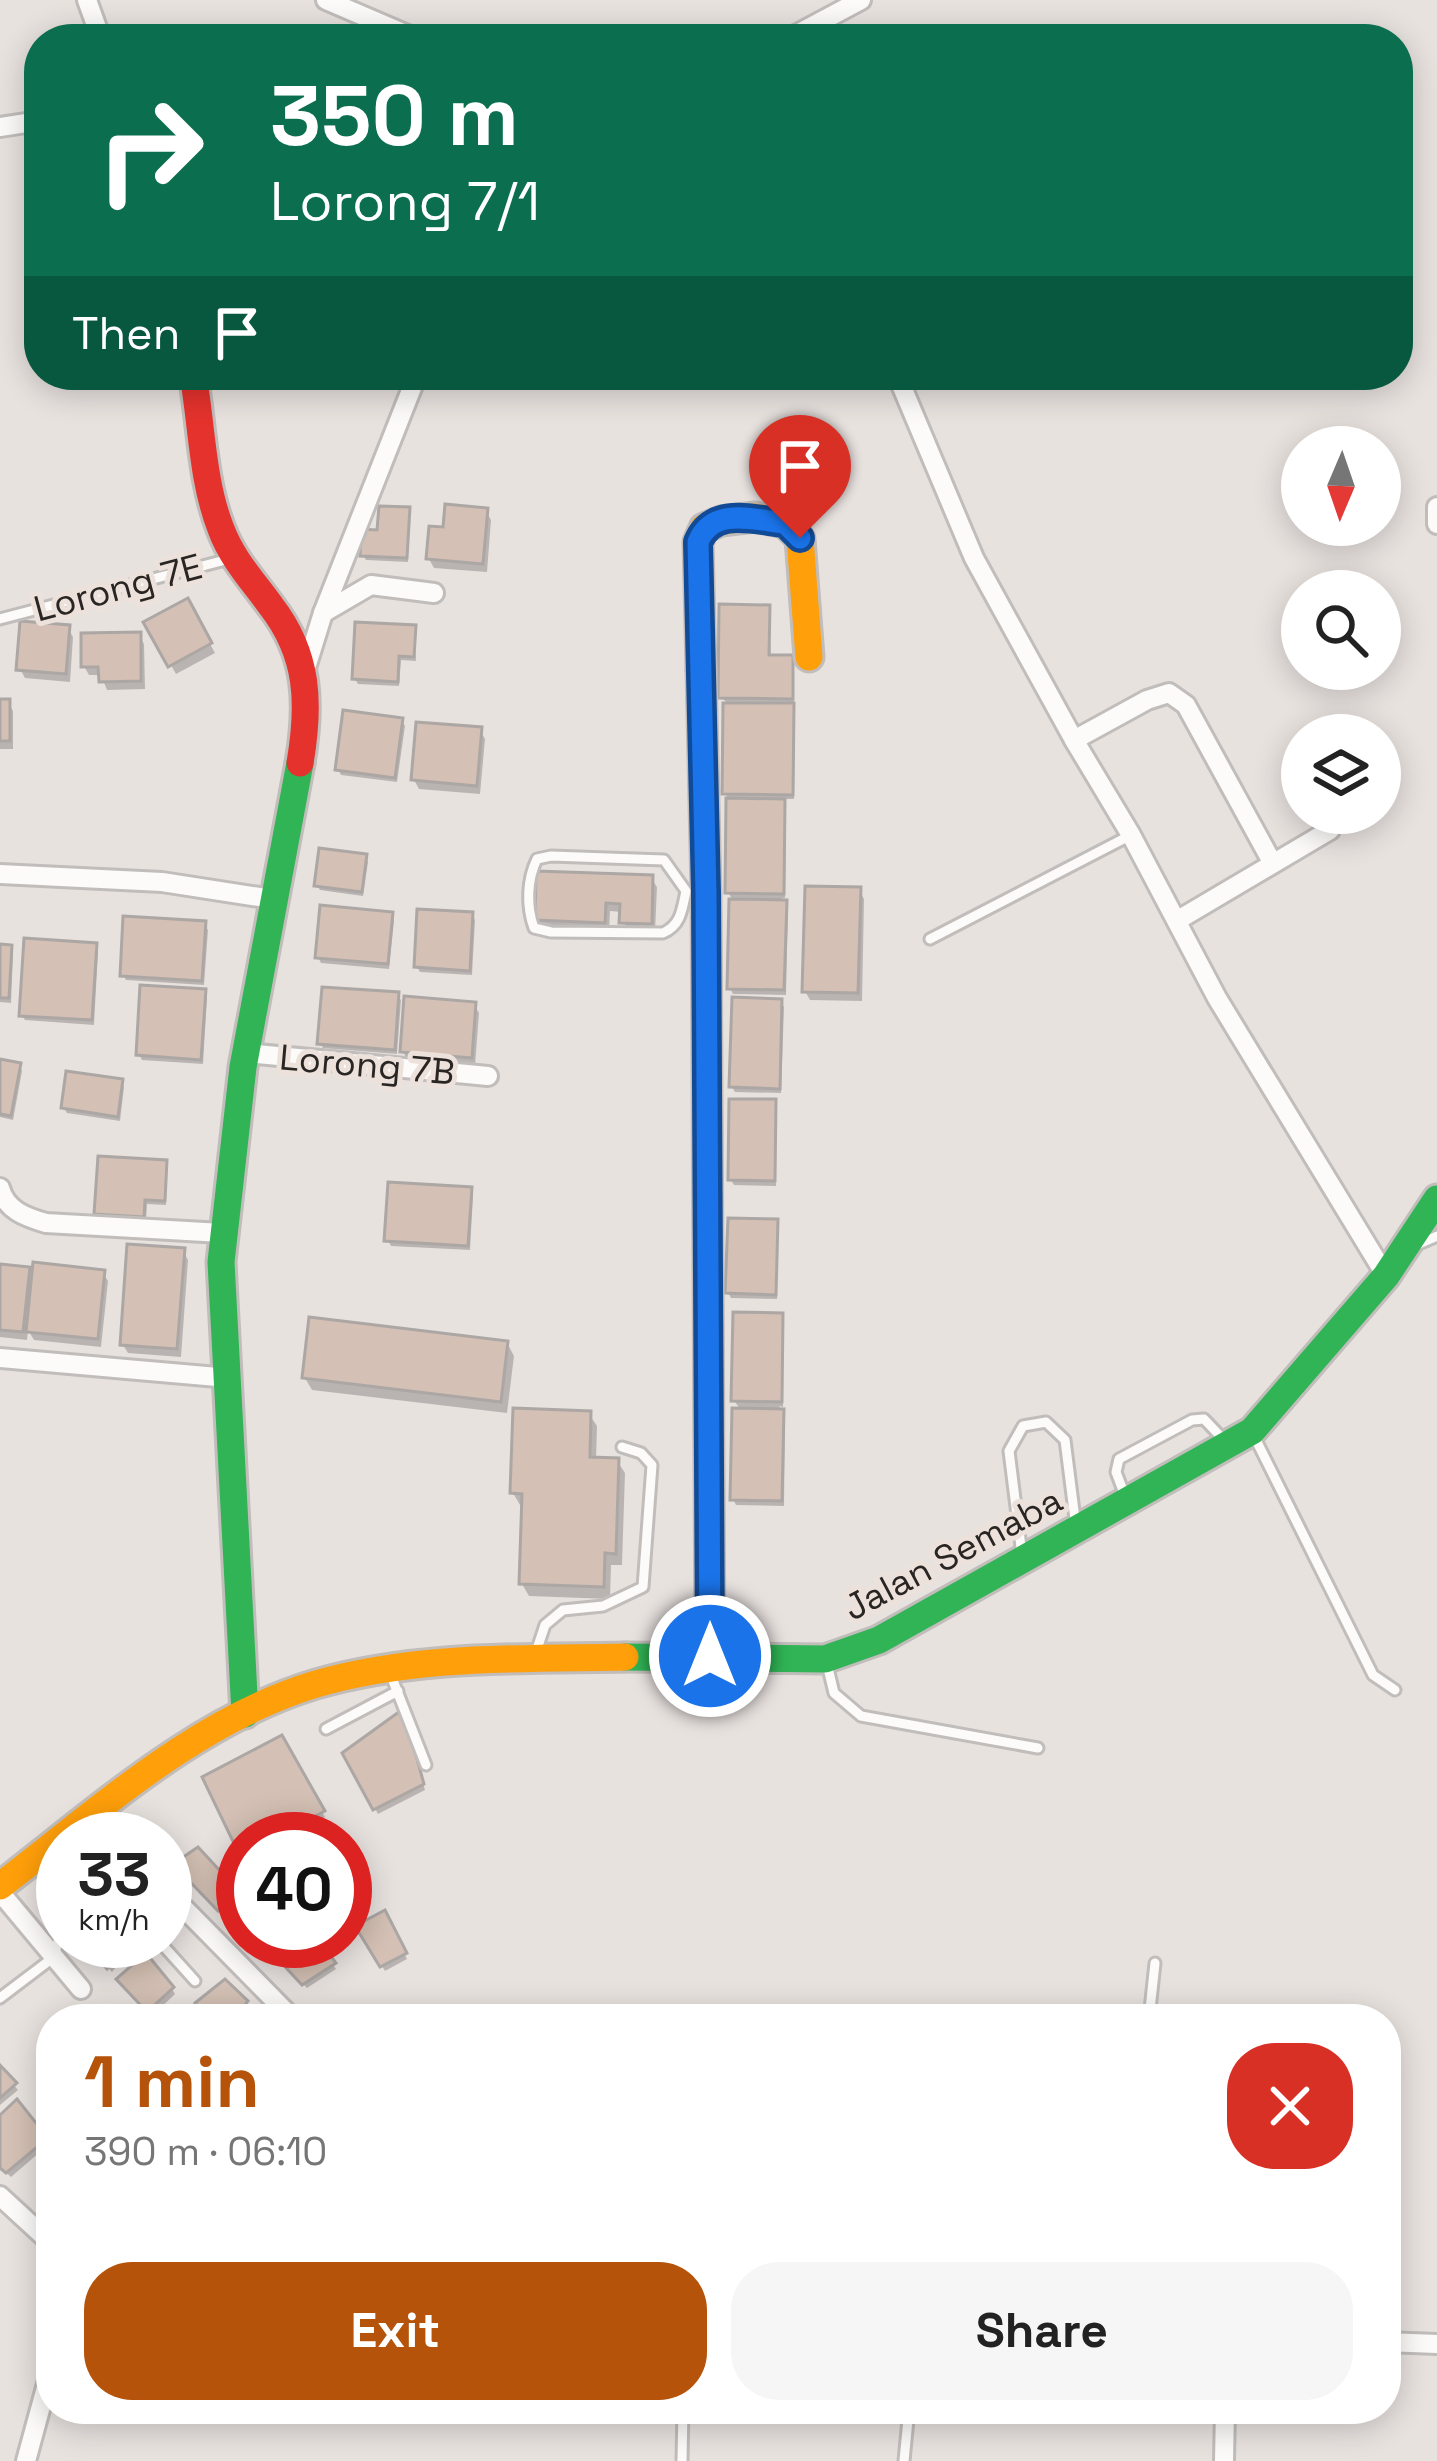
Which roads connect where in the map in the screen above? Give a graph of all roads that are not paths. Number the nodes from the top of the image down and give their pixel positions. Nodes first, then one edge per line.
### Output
1 (326, 0) edge
2 (861, 0) edge
3 (382, 24) edge
4 (816, 24) edge
5 (196, 390) edge
6 (411, 390) edge
7 (903, 390) edge
8 (1437, 507) edge
9 (1437, 524) edge
10 (236, 557) junction
11 (434, 593) dead end
12 (323, 613) junction
13 (0, 619) edge
14 (808, 657) dead end
15 (305, 671) junction
16 (1073, 740) junction
17 (1323, 834) edge
18 (1131, 835) junction
19 (1272, 862) junction
20 (0, 874) edge
21 (696, 892) junction
22 (272, 899) junction
23 (1178, 920) junction
24 (930, 939) dead end
25 (247, 1053) junction
26 (488, 1076) dead end
27 (0, 1188) edge
28 (1437, 1199) edge
29 (222, 1233) junction
30 (1437, 1236) edge
31 (1402, 1251) junction
32 (1386, 1276) junction
33 (0, 1358) edge
34 (229, 1378) junction
35 (1240, 1438) junction
36 (622, 1448) dead end
37 (1127, 1501) junction
38 (1077, 1530) junction
39 (1023, 1560) junction
40 (710, 1656) junction
41 (825, 1659) junction
42 (534, 1660) junction
43 (393, 1680) junction
44 (1395, 1690) dead end
45 (244, 1714) junction
46 (326, 1729) dead end
47 (1038, 1748) dead end
48 (426, 1765) dead end
49 (97, 1812) edge
50 (36, 1860) edge
51 (0, 1889) edge
52 (192, 1916) edge
53 (36, 1934) edge
54 (1155, 1963) dead end
55 (40, 1968) edge
56 (63, 1968) edge
57 (183, 1968) edge
58 (195, 1981) dead end
59 (81, 1989) dead end
60 (0, 1998) edge
61 (278, 2004) edge
62 (1151, 2004) edge
63 (0, 2196) edge
64 (36, 2229) edge
65 (1401, 2343) edge
66 (1437, 2344) edge
67 (36, 2424) edge
68 (683, 2424) edge
69 (908, 2424) edge
70 (1225, 2424) edge
71 (26, 2461) edge
72 (682, 2461) edge
73 (904, 2461) edge
74 (1224, 2461) edge

1 - 3 street
2 - 4 street
5 - 10 street
6 - 12 street
7 - 16 street
8 - 9 street
10 - 13 lane, Lorong 7E
10 - 15 street
11 - 12 street
12 - 15 street
14 - 21 street
15 - 22 street
16 - 18 street
16 - 19 street
17 - 19 street
18 - 23 street
18 - 24 lane
19 - 23 street
20 - 22 street
21 - 21 lane
21 - 40 street
22 - 25 street
23 - 32 street
25 - 26 street, Lorong 7B
25 - 29 street
27 - 29 street
28 - 31 street, Jalan Semaba
29 - 34 street
30 - 31 lane
31 - 32 street, Jalan Semaba
32 - 35 street, Jalan Semaba
33 - 34 street
34 - 45 street
35 - 37 street, Jalan Semaba
35 - 37 lane
35 - 44 lane
36 - 42 lane
37 - 38 street, Jalan Semaba
38 - 39 street, Jalan Semaba
38 - 39 lane
39 - 41 street, Jalan Semaba
40 - 41 street, Jalan Semaba
40 - 42 street, Jalan Semaba
41 - 47 lane
42 - 43 street, Jalan Semaba
43 - 45 street, Jalan Semaba
43 - 46 lane
43 - 48 lane
45 - 49 street, Jalan Semaba
50 - 51 street, Jalan Semaba
51 - 53 street
52 - 61 street
54 - 62 lane
55 - 60 lane
56 - 59 street
57 - 58 lane
63 - 64 street
65 - 66 street
67 - 71 street
68 - 72 lane
69 - 73 lane
70 - 74 street

